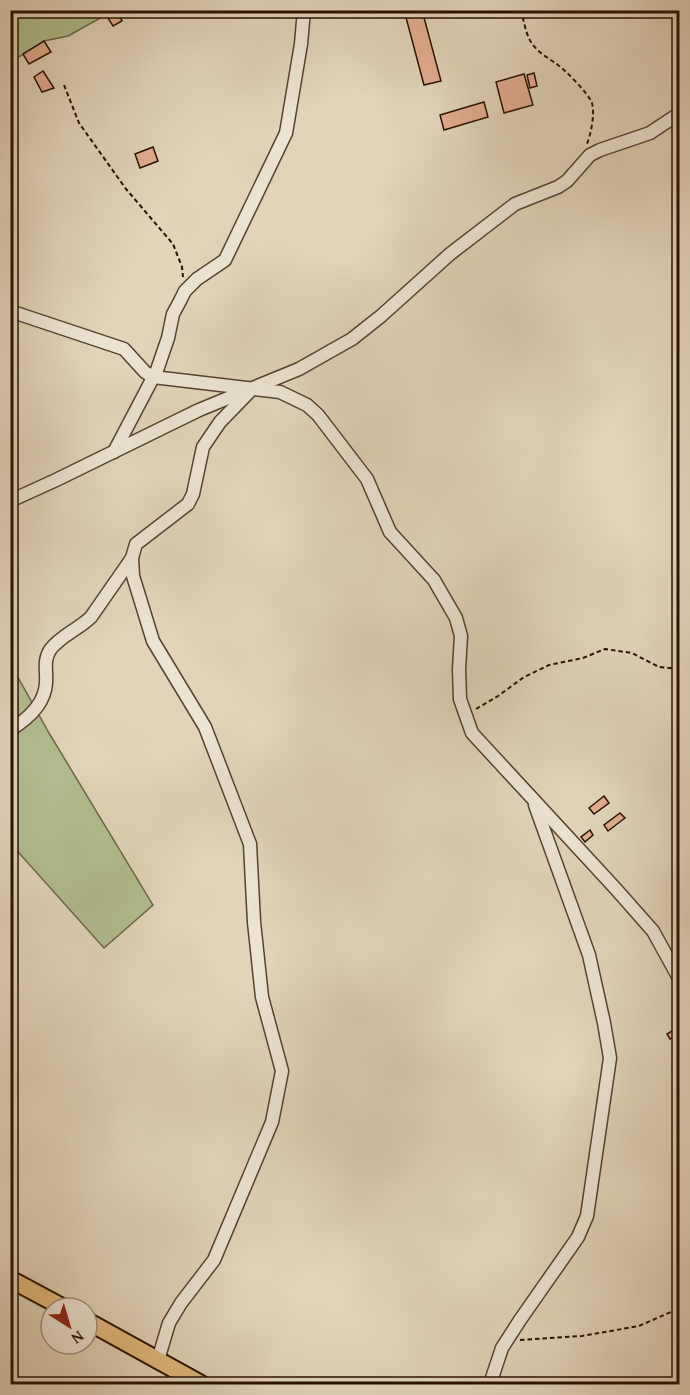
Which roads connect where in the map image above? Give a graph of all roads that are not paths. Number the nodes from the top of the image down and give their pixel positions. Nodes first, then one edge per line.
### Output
1 (304, 10) edge
2 (680, 113) edge
3 (10, 311) edge
4 (153, 377) junction
5 (252, 389) junction
6 (114, 452) junction
7 (10, 501) edge
8 (132, 558) junction
9 (10, 730) edge
10 (533, 799) junction
11 (680, 980) edge
12 (10, 1279) edge
13 (42, 1296) edge
14 (99, 1328) edge
15 (158, 1360) junction
16 (201, 1384) edge
17 (490, 1384) edge

1 - 4 street
2 - 5 street
3 - 4 street
4 - 5 street
4 - 6 street
5 - 6 street
5 - 8 street
5 - 10 street
6 - 7 street
8 - 9 street
8 - 15 street
10 - 11 street
10 - 17 street
12 - 13 main road
14 - 15 main road
15 - 16 main road

